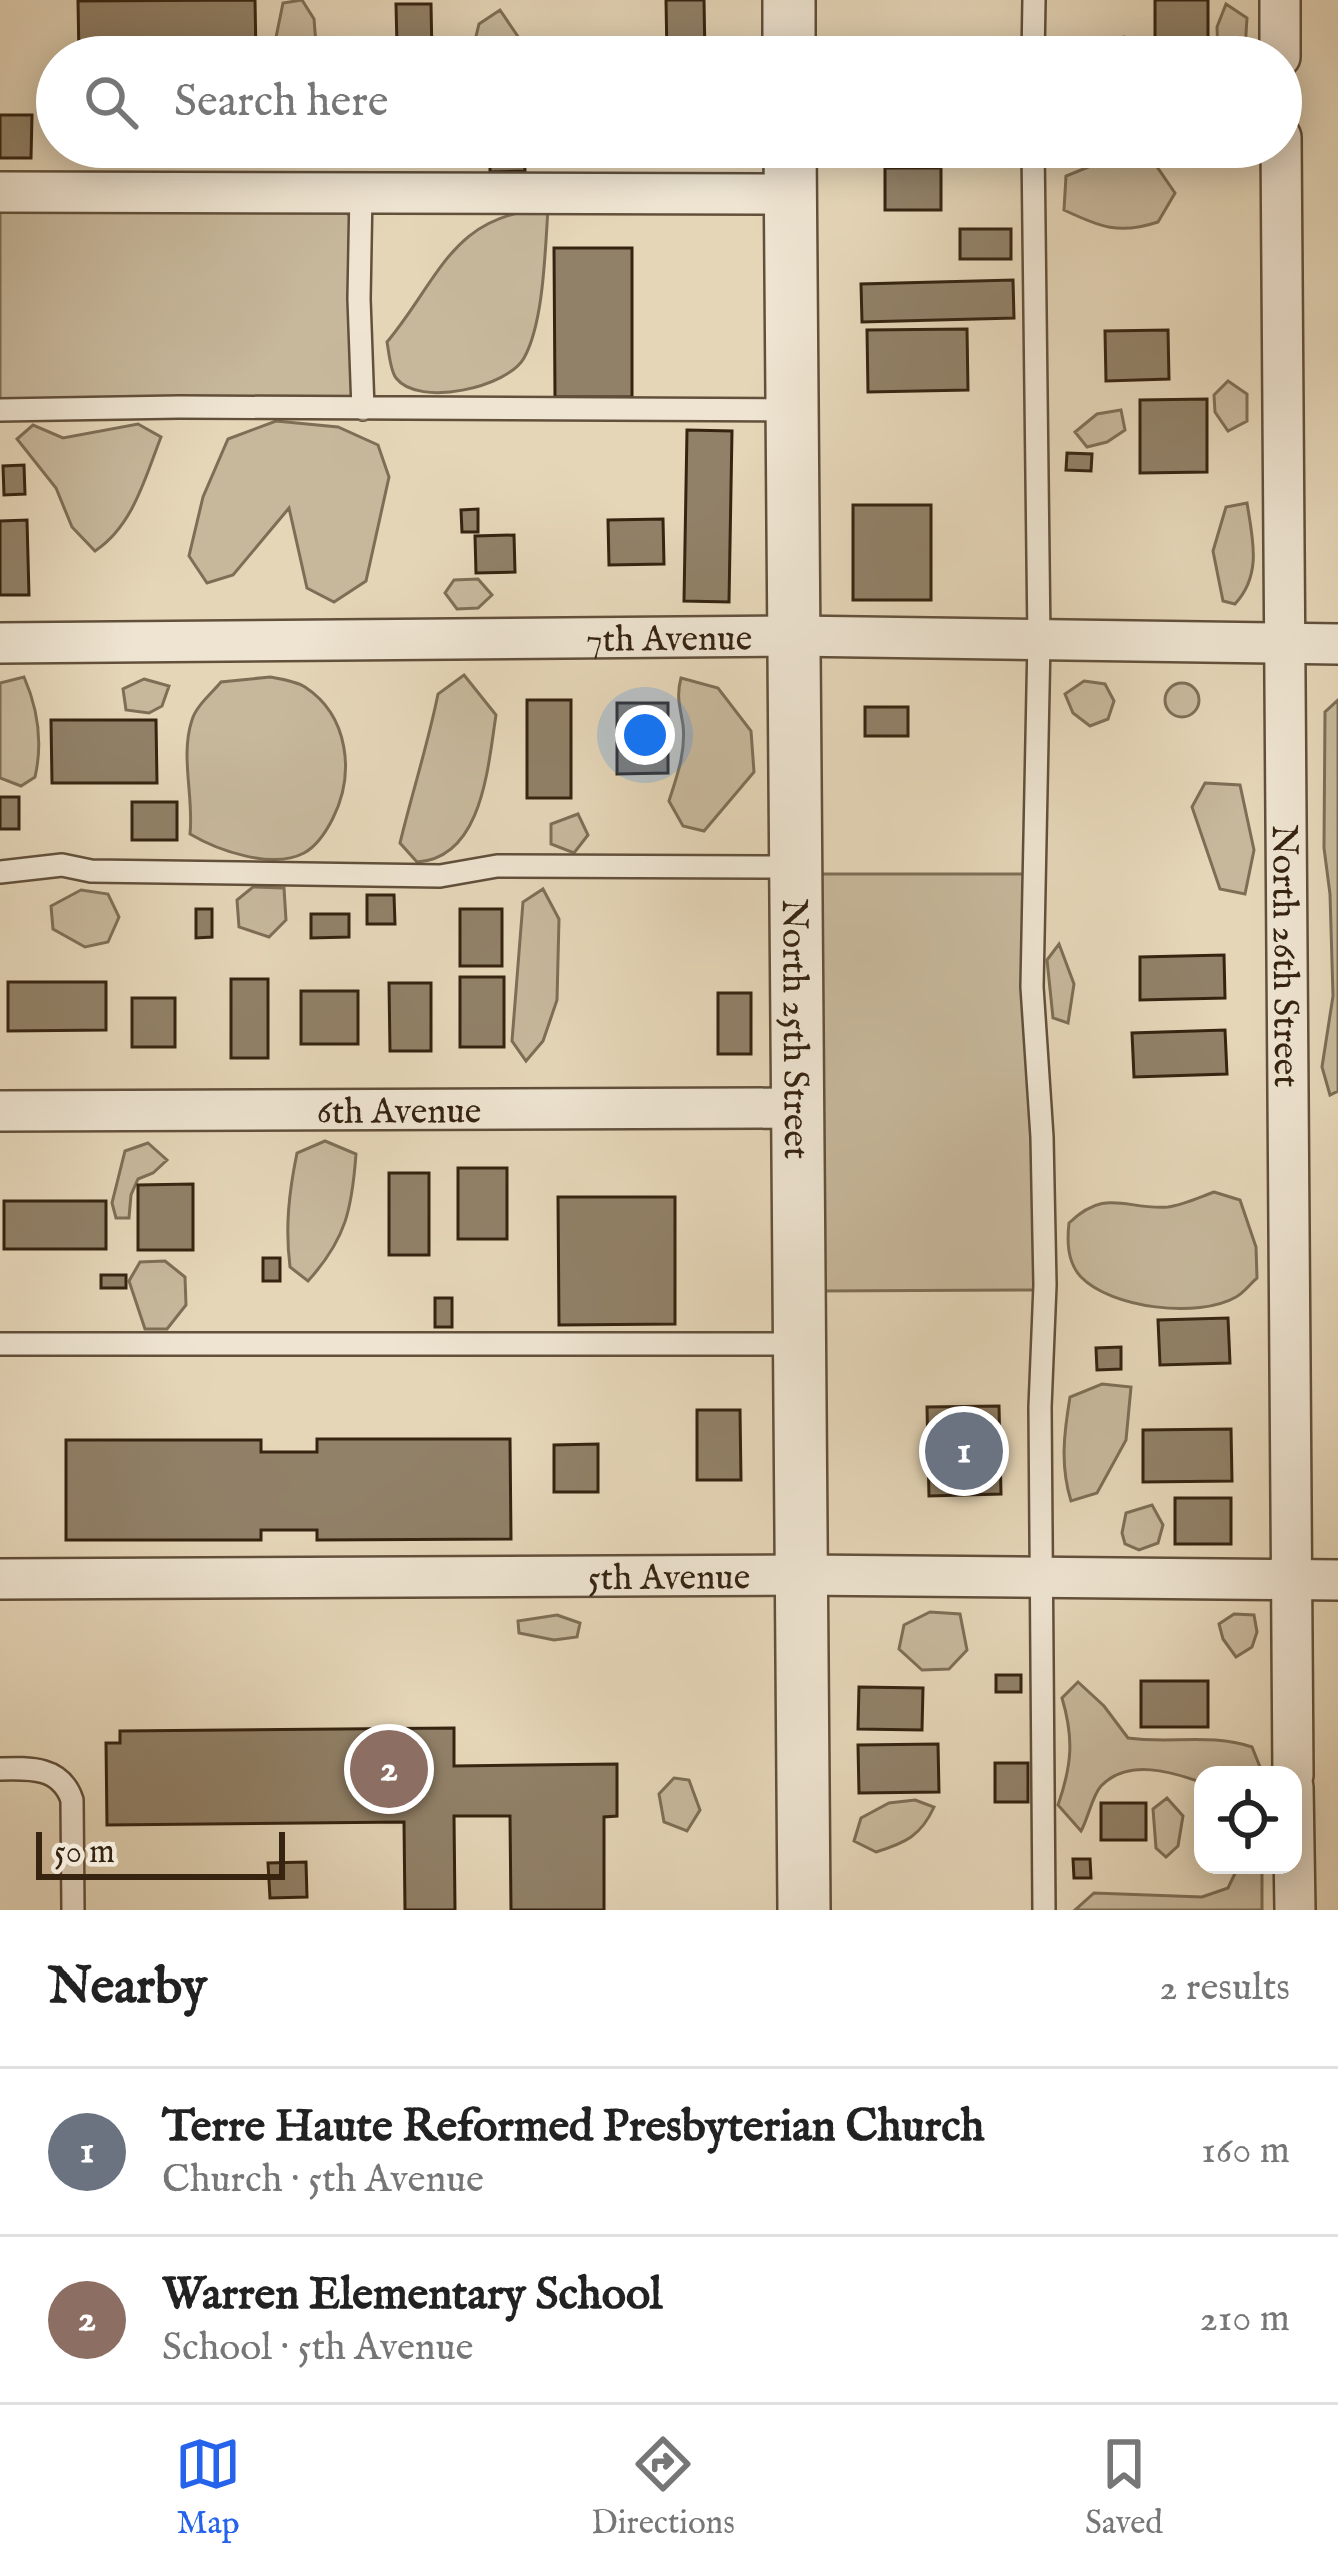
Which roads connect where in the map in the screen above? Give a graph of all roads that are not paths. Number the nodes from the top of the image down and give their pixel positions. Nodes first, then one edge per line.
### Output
1 (788, 0) edge
2 (1034, 0) edge
3 (1280, 0) edge
4 (789, 36) edge
5 (1034, 36) edge
6 (1280, 36) edge
7 (1034, 168) edge
8 (1281, 168) edge
9 (790, 170) edge
10 (361, 192) junction
11 (0, 193) edge
12 (363, 409) junction
13 (0, 410) edge
14 (792, 410) junction
15 (794, 636) junction
16 (1039, 640) junction
17 (0, 644) edge
18 (1284, 644) junction
19 (1338, 644) edge
20 (796, 867) junction
21 (0, 872) edge
22 (797, 1108) junction
23 (0, 1111) edge
24 (0, 1344) edge
25 (800, 1344) junction
26 (801, 1576) junction
27 (1042, 1578) junction
28 (0, 1579) edge
29 (1290, 1580) junction
30 (1338, 1580) edge
31 (1293, 1766) edge
32 (0, 1769) edge
33 (1294, 1874) edge
34 (73, 1910) edge
35 (804, 1910) edge
36 (1044, 1910) edge
37 (1295, 1910) edge

1 - 4 street
2 - 5 lane
3 - 6 street
7 - 16 lane
8 - 18 street, North 26th Street
9 - 10 street
9 - 14 street, North 25th Street
10 - 11 street
10 - 12 lane
12 - 13 lane
12 - 14 lane
14 - 15 street, North 25th Street
15 - 16 street, 7th Avenue
15 - 17 street, 7th Avenue
15 - 20 street, North 25th Street
16 - 18 street, 7th Avenue
16 - 27 lane
18 - 19 street, 7th Avenue
18 - 29 street, North 26th Street
20 - 21 lane
20 - 22 street, North 25th Street
22 - 23 street, 6th Avenue
22 - 25 street, North 25th Street
24 - 25 lane
25 - 26 street, North 25th Street
26 - 27 street, 5th Avenue
26 - 28 street, 5th Avenue
26 - 35 street, North 25th Street
27 - 29 street, 5th Avenue
27 - 36 lane
29 - 30 street, 5th Avenue
29 - 31 street, North 26th Street
32 - 34 lane
33 - 37 street

